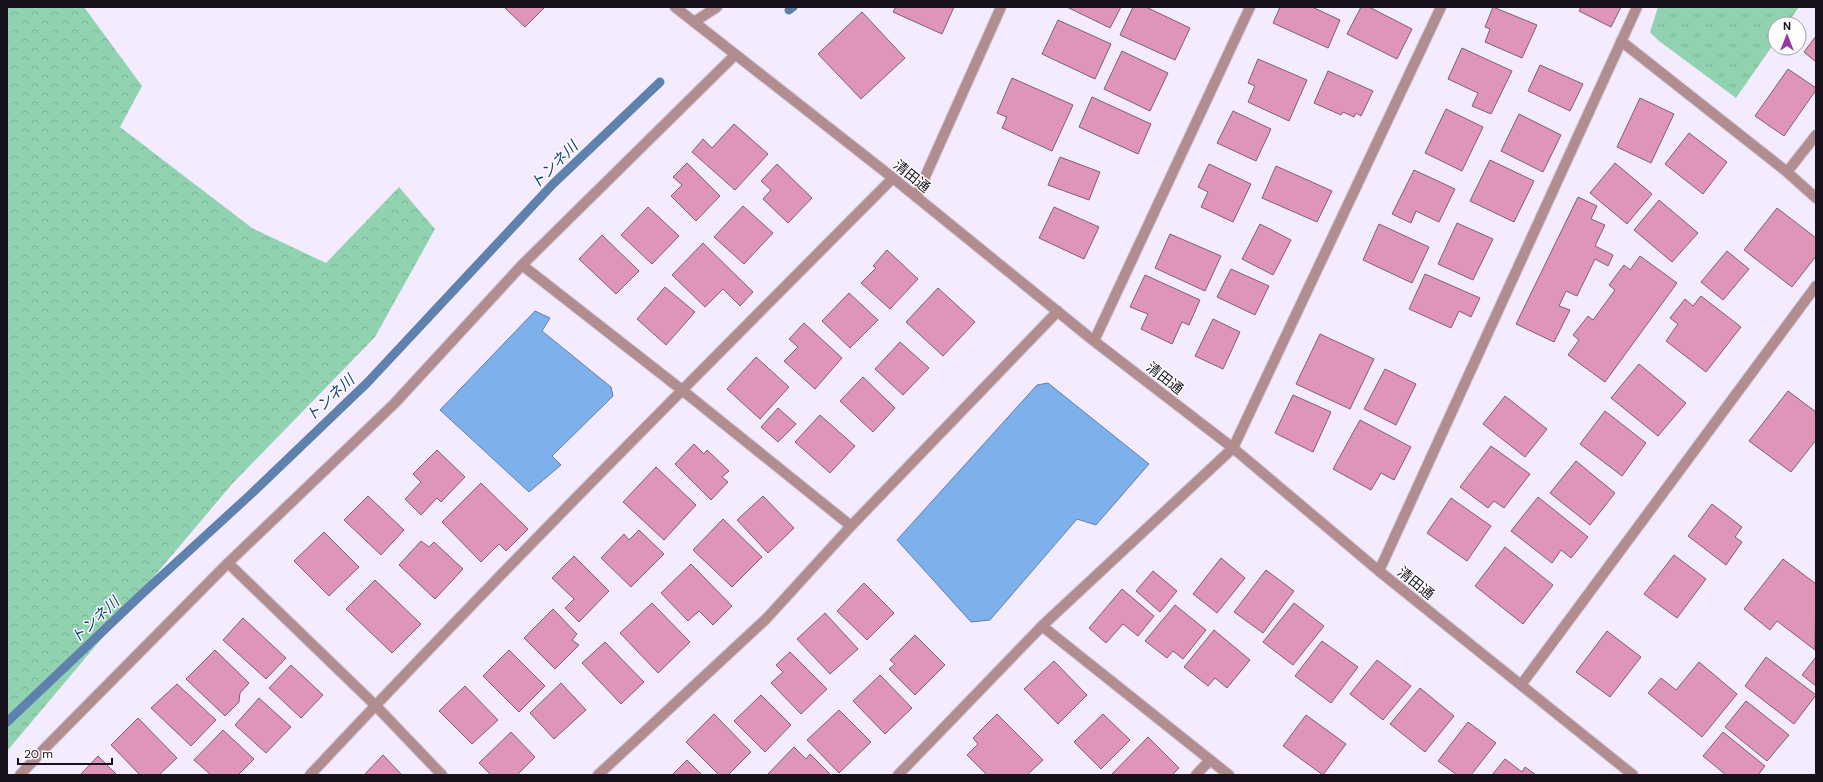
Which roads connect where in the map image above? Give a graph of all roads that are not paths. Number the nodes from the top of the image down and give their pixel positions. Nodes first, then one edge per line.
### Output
1 (675, 7) edge
2 (717, 7) edge
3 (1001, 7) edge
4 (1250, 7) edge
5 (1441, 7) edge
6 (1637, 7) edge
7 (694, 22) junction
8 (1621, 41) junction
9 (736, 55) junction
10 (1816, 135) edge
11 (1787, 172) junction
12 (893, 178) junction
13 (916, 197) junction
14 (1816, 198) edge
15 (522, 265) junction
16 (1816, 286) edge
17 (1058, 311) junction
18 (1094, 341) junction
19 (682, 390) junction
20 (1233, 448) junction
21 (851, 526) junction
22 (228, 563) junction
23 (1379, 571) junction
24 (1042, 626) junction
25 (1521, 685) junction
26 (375, 705) junction
27 (1210, 760) junction
28 (20, 775) edge
29 (310, 775) edge
30 (442, 775) edge
31 (598, 775) edge
32 (898, 775) edge
33 (1196, 775) edge
34 (1229, 775) edge
35 (1633, 775) edge

1 - 7 street, 清田通
2 - 7 street
3 - 13 street
4 - 18 street
5 - 20 street
6 - 8 street
7 - 9 street, 清田通
8 - 11 street
8 - 23 street
9 - 12 street, 清田通
9 - 15 street
10 - 11 street
11 - 14 street
12 - 13 street, 清田通
12 - 19 street
13 - 17 street, 清田通
15 - 19 street
15 - 22 street
16 - 25 street
17 - 18 street, 清田通
17 - 21 street
18 - 20 street, 清田通
19 - 21 street
19 - 26 street
20 - 23 street, 清田通
20 - 24 street
21 - 31 street
22 - 26 street
22 - 28 street
23 - 25 street, 清田通
24 - 27 street
24 - 32 street
25 - 35 street, 清田通
26 - 29 street
26 - 30 street
27 - 33 street
27 - 34 street

